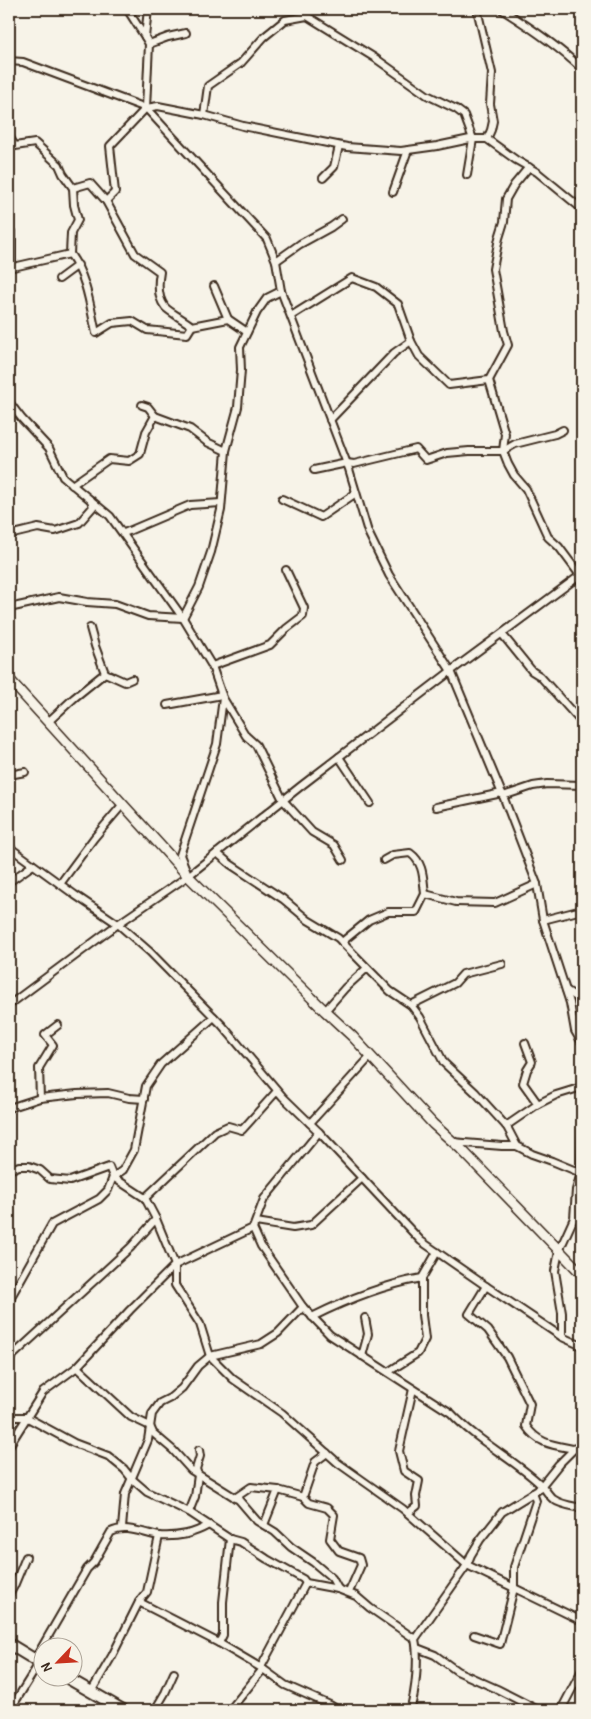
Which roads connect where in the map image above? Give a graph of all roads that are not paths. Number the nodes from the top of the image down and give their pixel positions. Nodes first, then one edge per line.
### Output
1 (127, 9) edge
2 (148, 9) edge
3 (477, 9) edge
4 (501, 9) edge
5 (186, 33) dead end
6 (145, 37) junction
7 (149, 44) junction
8 (9, 61) edge
9 (582, 69) edge
10 (146, 108) junction
11 (204, 115) junction
12 (9, 136) edge
13 (473, 139) junction
14 (487, 139) junction
15 (339, 146) junction
16 (408, 150) junction
17 (529, 167) junction
18 (467, 175) dead end
19 (323, 178) dead end
20 (73, 188) junction
21 (393, 192) dead end
22 (106, 201) junction
23 (582, 209) edge
24 (342, 218) dead end
25 (12, 233) dead end
26 (70, 254) junction
27 (276, 261) junction
28 (78, 265) junction
29 (10, 267) edge
30 (59, 279) dead end
31 (214, 286) dead end
32 (280, 291) junction
33 (291, 316) junction
34 (228, 319) junction
35 (192, 326) junction
36 (247, 332) junction
37 (411, 341) junction
38 (489, 380) junction
39 (9, 402) edge
40 (142, 405) dead end
41 (155, 416) junction
42 (330, 420) junction
43 (563, 430) dead end
44 (226, 451) junction
45 (503, 451) junction
46 (347, 463) junction
47 (314, 470) dead end
48 (72, 485) junction
49 (356, 493) junction
50 (90, 499) junction
51 (282, 499) dead end
52 (221, 503) junction
53 (124, 533) junction
54 (9, 535) edge
55 (286, 570) dead end
56 (582, 576) edge
57 (9, 608) edge
58 (183, 618) junction
59 (90, 628) dead end
60 (502, 634) junction
61 (212, 666) junction
62 (451, 671) junction
63 (105, 673) junction
64 (9, 679) edge
65 (132, 679) dead end
66 (223, 697) junction
67 (167, 705) dead end
68 (48, 722) junction
69 (582, 723) edge
70 (339, 757) junction
71 (25, 772) dead end
72 (9, 775) edge
73 (582, 785) edge
74 (502, 795) junction
75 (283, 800) junction
76 (370, 803) dead end
77 (123, 804) junction
78 (436, 807) dead end
79 (9, 847) edge
80 (217, 852) junction
81 (344, 860) dead end
82 (384, 860) dead end
83 (33, 865) junction
84 (188, 876) junction
85 (9, 882) edge
86 (60, 884) junction
87 (537, 884) junction
88 (425, 894) junction
89 (582, 910) edge
90 (543, 920) junction
91 (118, 924) junction
92 (342, 942) junction
93 (502, 964) dead end
94 (367, 968) junction
95 (564, 989) junction
96 (582, 1001) edge
97 (9, 1005) edge
98 (411, 1005) junction
99 (325, 1011) junction
100 (214, 1018) junction
101 (58, 1024) dead end
102 (525, 1043) dead end
103 (582, 1043) edge
104 (371, 1056) junction
105 (582, 1087) edge
106 (277, 1091) junction
107 (40, 1098) junction
108 (144, 1099) junction
109 (538, 1104) junction
110 (9, 1108) edge
111 (310, 1124) junction
112 (506, 1126) junction
113 (582, 1129) edge
114 (319, 1132) junction
115 (452, 1142) junction
116 (517, 1146) junction
117 (9, 1170) edge
118 (582, 1174) edge
119 (113, 1177) junction
120 (362, 1178) junction
121 (145, 1198) junction
122 (156, 1219) junction
123 (255, 1225) junction
124 (559, 1251) junction
125 (437, 1252) junction
126 (175, 1265) junction
127 (582, 1274) edge
128 (422, 1278) junction
129 (486, 1286) junction
130 (9, 1306) edge
131 (303, 1307) junction
132 (312, 1316) junction
133 (365, 1318) dead end
134 (562, 1337) junction
135 (9, 1341) edge
136 (582, 1346) edge
137 (14, 1354) junction
138 (210, 1356) junction
139 (362, 1356) junction
140 (9, 1359) edge
141 (77, 1367) junction
142 (388, 1372) junction
143 (413, 1389) junction
144 (9, 1414) edge
145 (26, 1417) junction
146 (150, 1426) junction
147 (582, 1445) edge
148 (9, 1446) edge
149 (574, 1449) junction
150 (198, 1450) dead end
151 (327, 1453) junction
152 (198, 1475) junction
153 (132, 1479) junction
154 (541, 1485) junction
155 (278, 1490) junction
156 (533, 1493) junction
157 (303, 1497) junction
158 (236, 1498) junction
159 (582, 1508) edge
160 (189, 1512) junction
161 (408, 1513) junction
162 (209, 1525) junction
163 (264, 1525) junction
164 (122, 1528) junction
165 (159, 1536) junction
166 (230, 1539) junction
167 (26, 1557) dead end
168 (467, 1565) junction
169 (306, 1583) junction
170 (514, 1588) junction
171 (338, 1589) junction
172 (349, 1592) junction
173 (9, 1595) edge
174 (138, 1602) junction
175 (582, 1620) edge
176 (474, 1635) dead end
177 (52, 1636) edge
178 (415, 1639) junction
179 (218, 1643) junction
180 (9, 1644) edge
181 (417, 1648) junction
182 (32, 1658) edge
183 (262, 1668) junction
184 (582, 1670) edge
185 (174, 1673) dead end
186 (32, 1674) edge
187 (82, 1686) edge
188 (92, 1692) junction
189 (10, 1710) edge
190 (123, 1710) edge
191 (155, 1710) edge
192 (230, 1710) edge
193 (338, 1710) edge
194 (410, 1710) edge
195 (538, 1710) edge
196 (561, 1710) edge

1 - 6 street
2 - 6 street
3 - 14 street
4 - 9 street
5 - 7 street
6 - 7 street
7 - 10 street
8 - 10 street
10 - 11 street
10 - 22 street
10 - 27 street
11 - 13 street
11 - 15 street
12 - 20 street
13 - 14 street
13 - 16 street
13 - 18 street
14 - 17 street
15 - 16 street
15 - 19 street
16 - 21 street
17 - 23 street
17 - 38 street
20 - 22 street
20 - 26 street
22 - 35 street
24 - 27 street
25 - 29 street
26 - 28 street
26 - 29 street
27 - 32 street
28 - 30 street
28 - 35 street
31 - 34 street
32 - 33 street
32 - 36 street
33 - 37 street
33 - 42 street
34 - 35 street
34 - 36 street
36 - 44 street
37 - 38 street
37 - 42 street
38 - 45 street
39 - 48 street
40 - 41 street
41 - 44 street
41 - 48 street
42 - 46 street
43 - 45 street
44 - 52 street
45 - 46 street
45 - 56 street
46 - 47 street
46 - 49 street
48 - 50 street
49 - 51 street
49 - 62 street
50 - 53 street
50 - 54 street
52 - 53 street
52 - 58 street
53 - 58 street
55 - 61 street
56 - 60 street
57 - 58 street
58 - 61 street
59 - 63 street
60 - 62 street
60 - 69 street
61 - 66 street
62 - 70 street
62 - 74 street
63 - 65 street
63 - 68 street
64 - 68 street
66 - 67 street
66 - 75 street
66 - 84 street
68 - 77 street
70 - 75 street
70 - 76 street
71 - 72 street
73 - 74 street
74 - 78 street
74 - 87 street
75 - 80 street
75 - 81 street
77 - 84 street
77 - 86 street
79 - 83 street
80 - 84 street
80 - 92 street
82 - 88 street
83 - 85 street
83 - 86 street
84 - 91 street
84 - 99 street
86 - 91 street
87 - 88 street
87 - 90 street
88 - 92 street
89 - 90 street
90 - 95 street
91 - 97 street
91 - 100 street
92 - 94 street
93 - 98 street
94 - 98 street
94 - 99 street
95 - 96 street
95 - 103 street
98 - 112 street
99 - 104 street
100 - 106 street
100 - 108 street
101 - 107 street
102 - 109 street
104 - 111 street
104 - 115 street
105 - 109 street
106 - 111 street
106 - 121 street
107 - 108 street
107 - 110 street
108 - 119 street
109 - 112 street
111 - 114 street
112 - 116 street
113 - 118 street
114 - 120 street
114 - 123 street
115 - 116 street
115 - 124 street
116 - 118 street
117 - 119 street
118 - 124 street
119 - 121 street
119 - 130 street
120 - 123 street
120 - 125 street
121 - 122 street
122 - 126 street
122 - 137 street
123 - 126 street
123 - 131 street
124 - 127 street
124 - 134 street
125 - 128 street
125 - 129 street
126 - 138 street
126 - 141 street
128 - 132 street
128 - 142 street
129 - 134 street
129 - 149 street
131 - 132 street
131 - 138 street
132 - 139 street
133 - 139 street
134 - 136 street
135 - 137 street
137 - 140 street
138 - 146 street
138 - 151 street
139 - 142 street
141 - 145 street
141 - 146 street
142 - 143 street
143 - 154 street
143 - 161 street
144 - 145 street
145 - 148 street
145 - 153 street
146 - 152 street
146 - 153 street
147 - 149 street
149 - 154 street
150 - 152 street
151 - 157 street
151 - 161 street
152 - 158 street
152 - 160 street
153 - 160 street
153 - 164 street
154 - 156 street
154 - 159 street
155 - 157 street
155 - 158 street
155 - 163 street
156 - 168 street
156 - 170 street
157 - 172 street
158 - 163 street
160 - 162 street
161 - 168 street
162 - 165 street
162 - 166 street
163 - 171 street
164 - 165 street
164 - 177 street
165 - 174 street
166 - 169 street
166 - 179 street
167 - 173 street
168 - 170 street
168 - 178 street
169 - 171 street
169 - 183 street
170 - 175 street
170 - 176 street
171 - 172 street
172 - 178 street
174 - 179 street
174 - 188 street
178 - 181 street
179 - 183 street
180 - 182 main road
181 - 194 street
181 - 195 street
183 - 192 street
183 - 193 street
184 - 196 street
185 - 191 street
186 - 189 street
187 - 188 main road
188 - 190 main road

